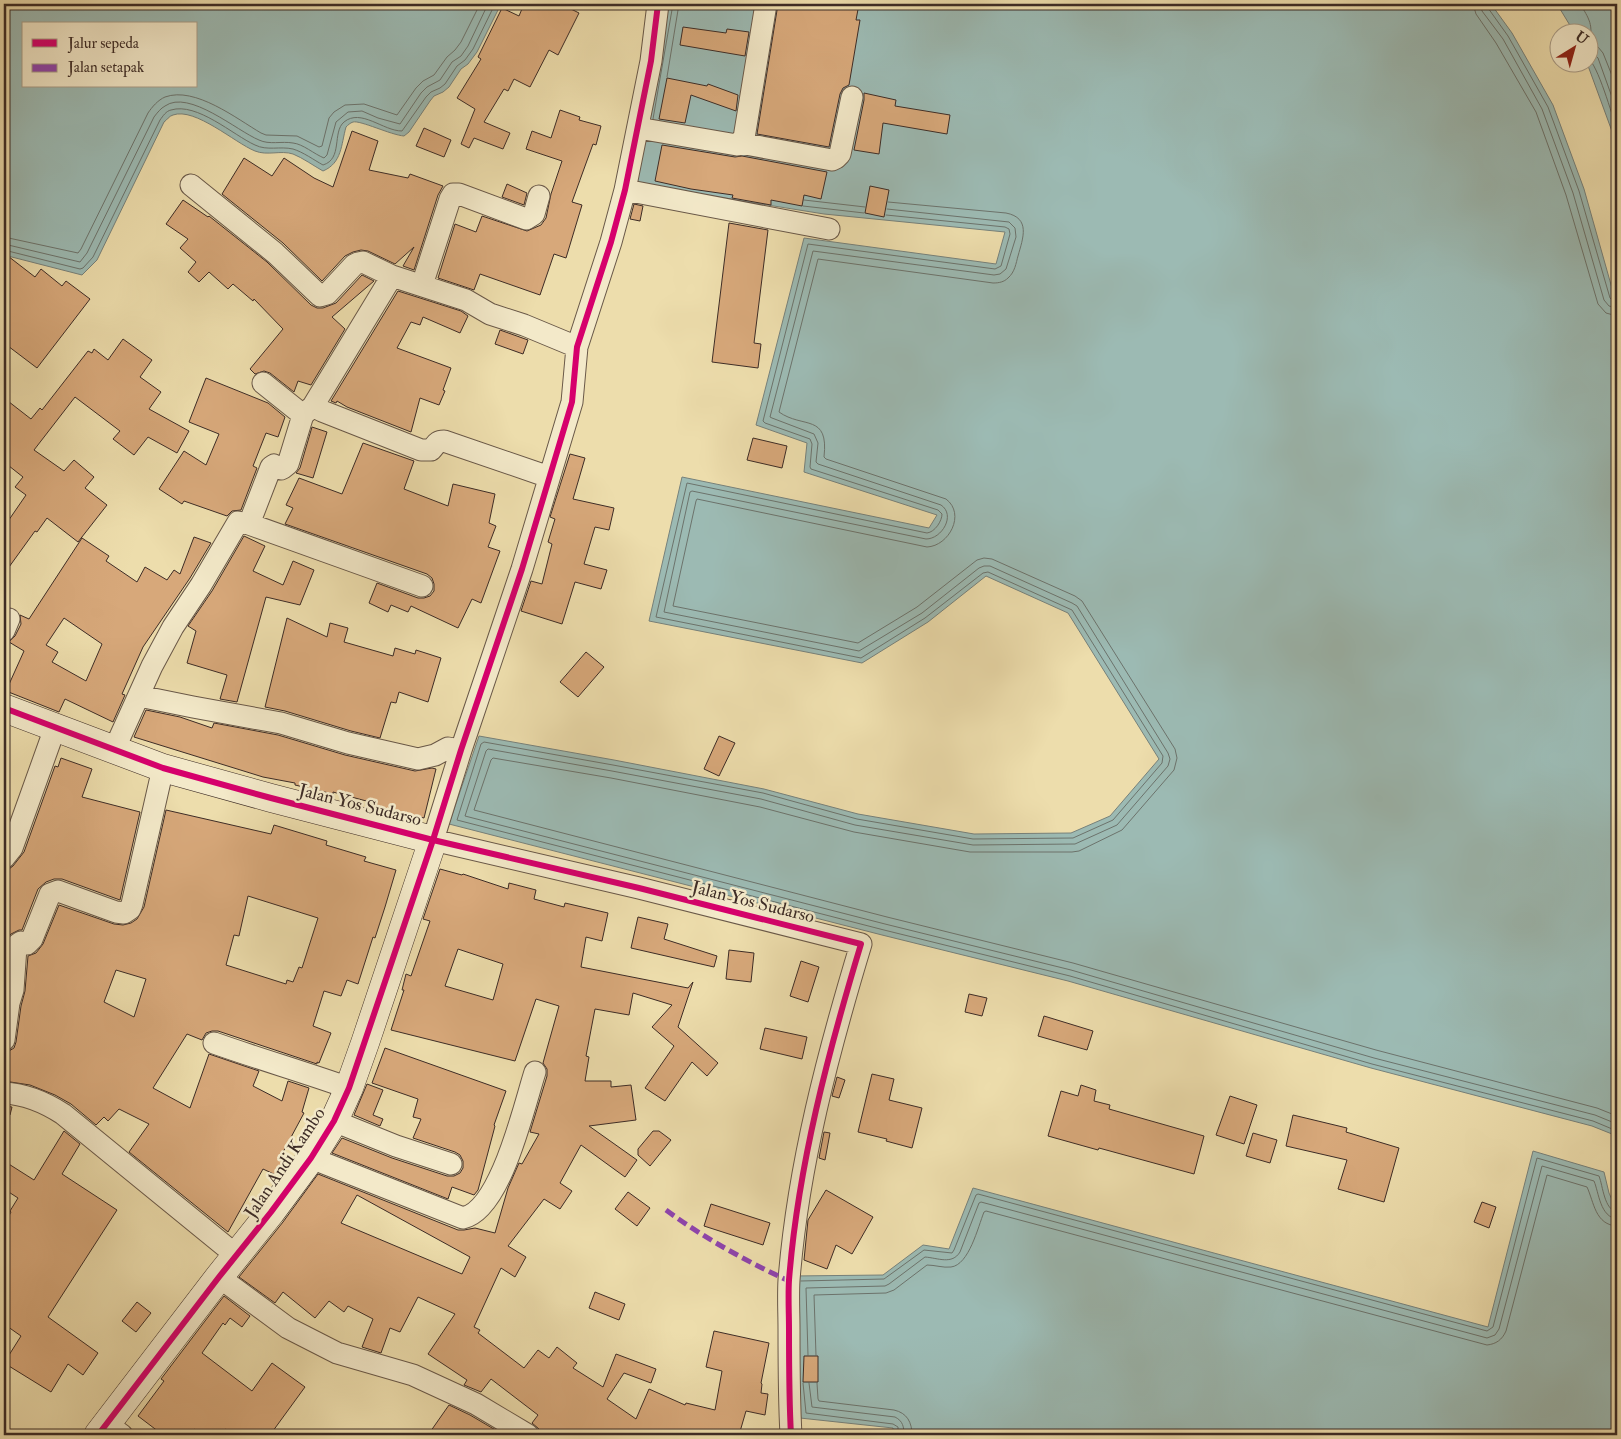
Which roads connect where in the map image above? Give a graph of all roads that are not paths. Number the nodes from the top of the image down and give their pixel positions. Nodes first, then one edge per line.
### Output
1 (658, 4) edge
2 (766, 4) edge
3 (852, 97) dead end
4 (638, 128) junction
5 (740, 143) junction
6 (191, 185) dead end
7 (625, 190) junction
8 (539, 196) dead end
9 (829, 229) dead end
10 (392, 276) junction
11 (422, 285) junction
12 (577, 347) junction
13 (263, 383) dead end
14 (308, 410) junction
15 (549, 477) junction
16 (249, 524) junction
17 (422, 586) dead end
18 (139, 696) junction
19 (4, 708) edge
20 (55, 728) junction
21 (114, 750) junction
22 (461, 750) junction
23 (163, 768) junction
24 (433, 840) junction
25 (4, 858) edge
26 (4, 1040) edge
27 (214, 1044) dead end
28 (535, 1072) dead end
29 (349, 1088) junction
30 (4, 1093) edge
31 (334, 1122) junction
32 (311, 1158) junction
33 (451, 1164) dead end
34 (237, 1256) junction
35 (219, 1277) junction
36 (109, 1432) edge
37 (528, 1435) edge
38 (791, 1435) edge

1 - 4 street
2 - 5 street
3 - 5 street
4 - 5 street
4 - 7 street
6 - 10 street
7 - 9 street
7 - 12 street
8 - 11 street
10 - 11 street
10 - 14 street
11 - 12 street
12 - 15 street
13 - 14 street
14 - 15 street
14 - 16 street
15 - 22 street
16 - 17 street
16 - 18 street
18 - 21 street
18 - 22 street
19 - 20 street, Jalan Yos Sudarso
20 - 21 street, Jalan Yos Sudarso
20 - 25 street
21 - 23 street, Jalan Yos Sudarso
22 - 24 street
23 - 24 street, Jalan Yos Sudarso
23 - 26 street
24 - 29 street, Jalan Andi Kambo
24 - 38 street, Jalan Yos Sudarso
27 - 29 street
28 - 32 street
29 - 31 street, Jalan Andi Kambo
30 - 34 street
31 - 32 street, Jalan Andi Kambo
31 - 33 street
32 - 34 street, Jalan Andi Kambo
34 - 35 street, Jalan Andi Kambo
35 - 36 street, Jalan Andi Kambo
35 - 37 street

